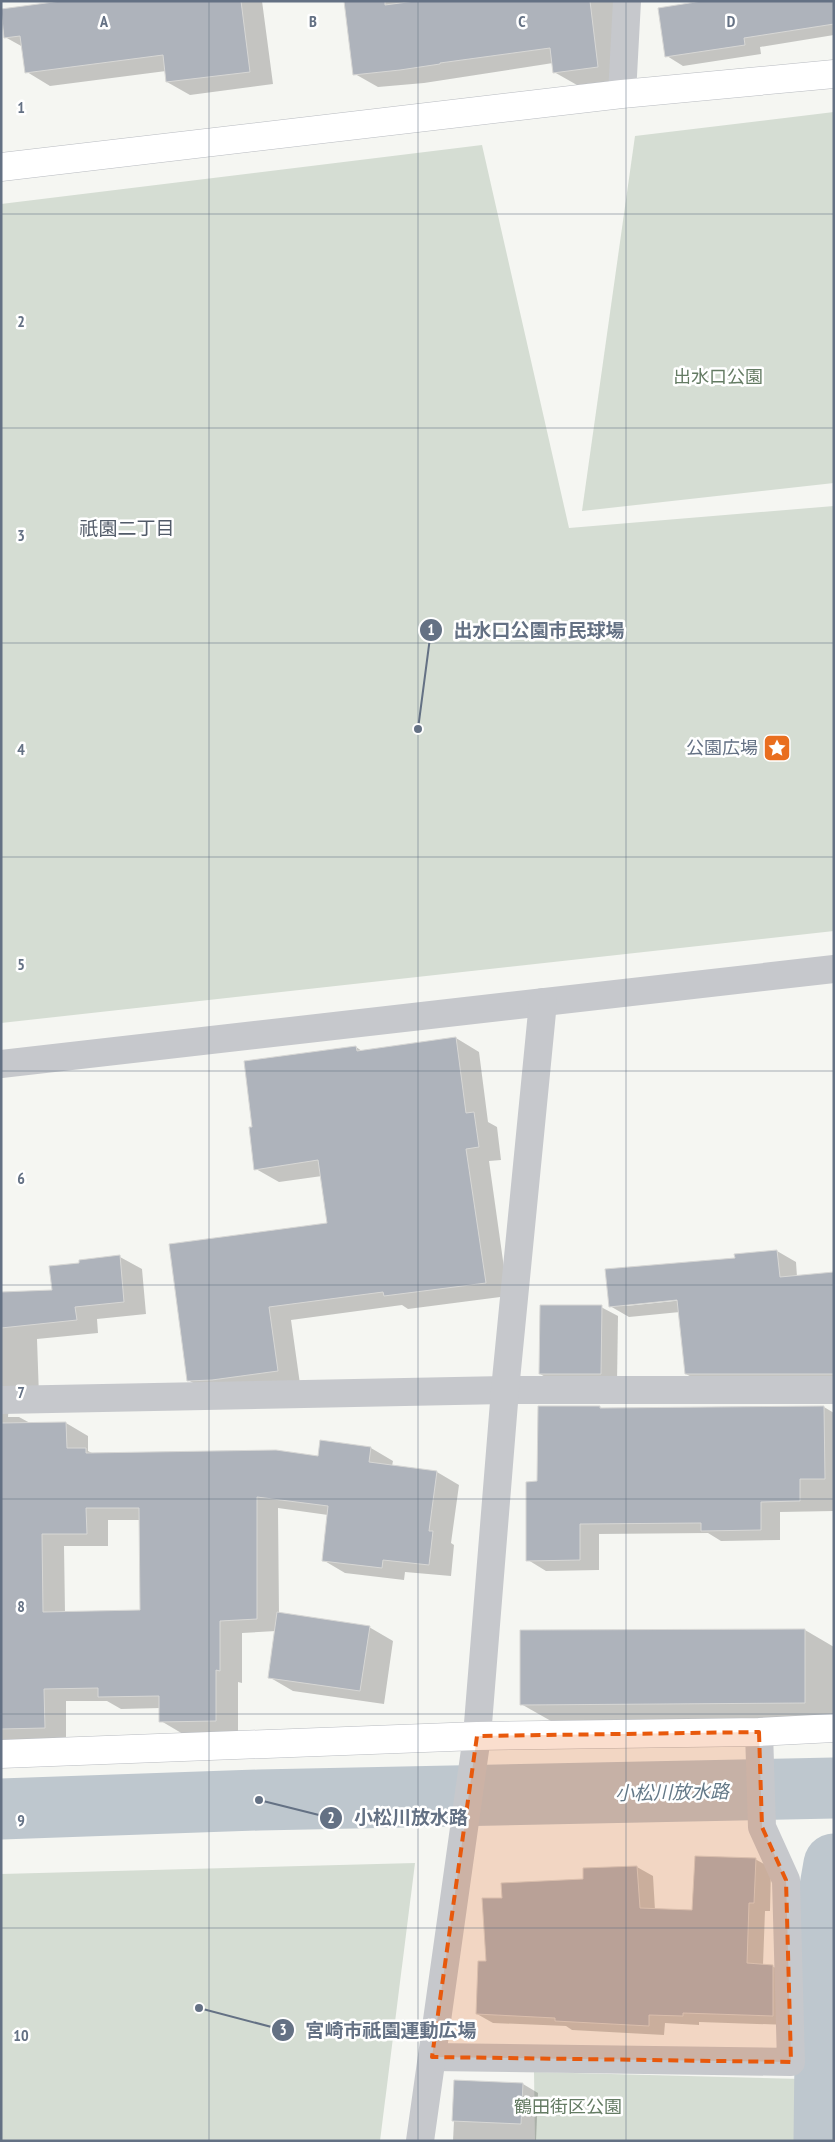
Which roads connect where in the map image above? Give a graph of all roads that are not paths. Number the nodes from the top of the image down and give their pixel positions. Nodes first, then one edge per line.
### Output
1 (627, 1) edge
2 (834, 74) edge
3 (622, 94) junction
4 (1, 167) edge
5 (834, 969) edge
6 (542, 1002) junction
7 (1, 1064) edge
8 (506, 1390) junction
9 (834, 1390) edge
10 (1, 1400) edge
11 (829, 1724) edge
12 (759, 1732) junction
13 (477, 1736) junction
14 (1, 1754) edge
15 (432, 2057) junction
16 (420, 2141) edge

1 - 3 street
2 - 3 street
3 - 4 street
5 - 6 street
6 - 7 street
6 - 8 street
8 - 9 street
8 - 10 street
8 - 13 street
11 - 12 street
12 - 13 street
12 - 15 street
13 - 14 street
13 - 15 street
15 - 16 street

